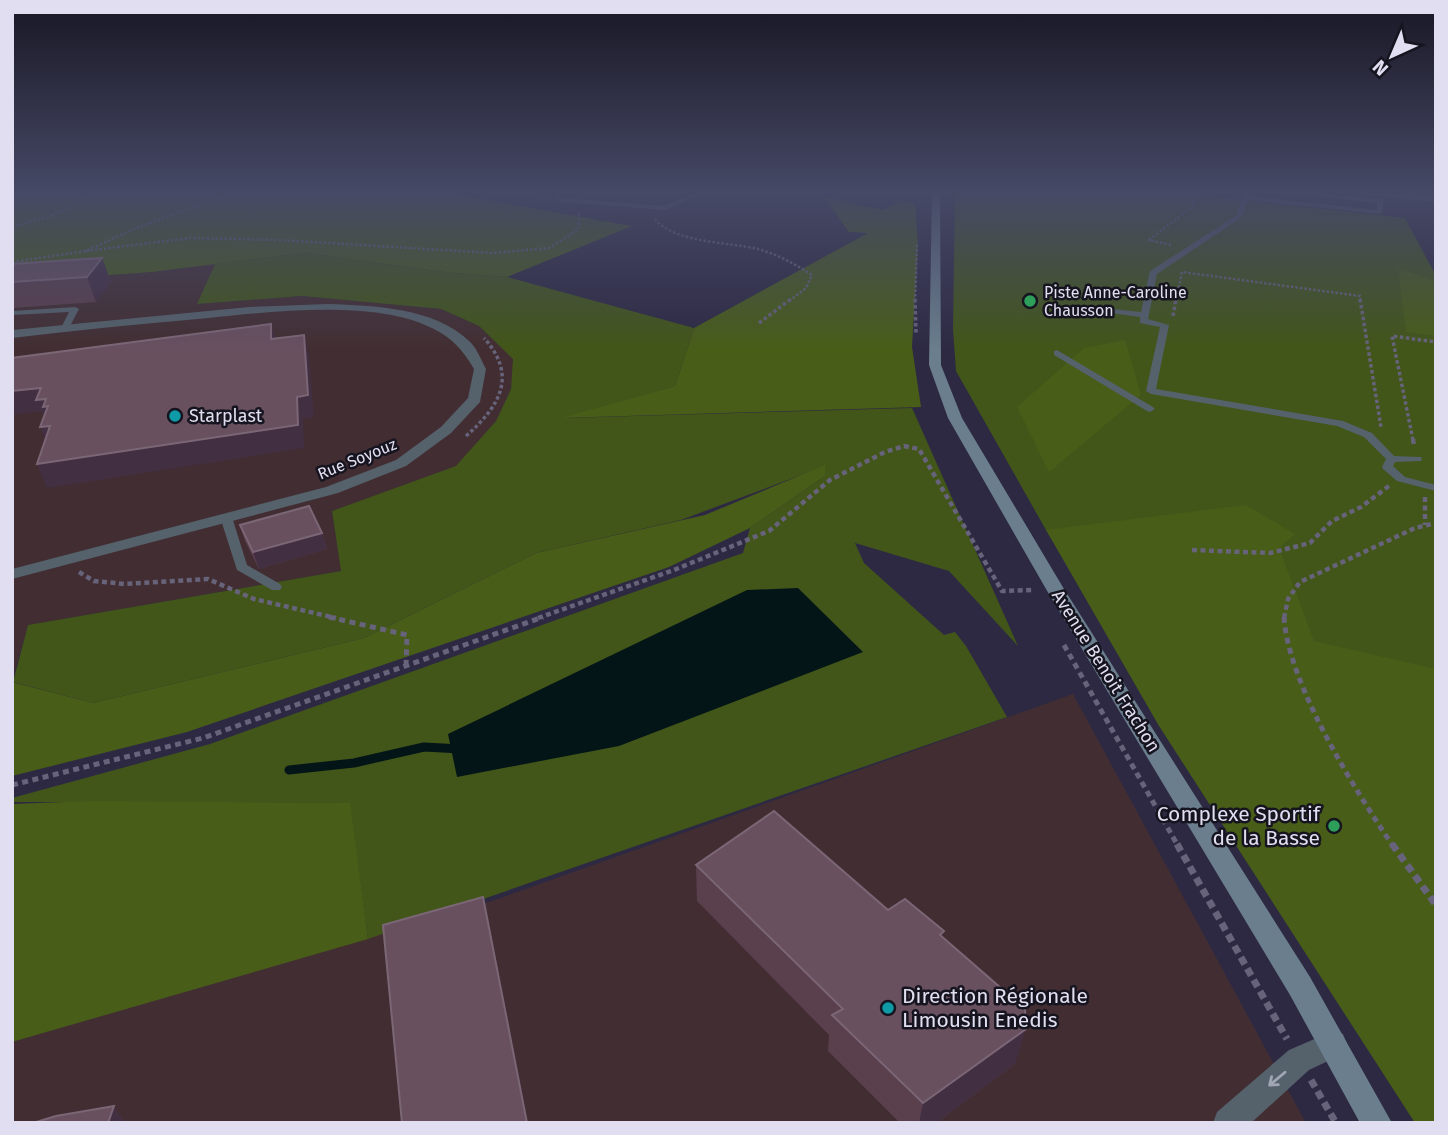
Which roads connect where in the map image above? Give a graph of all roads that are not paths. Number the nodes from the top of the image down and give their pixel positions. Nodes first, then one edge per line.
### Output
1 (936, 244) edge
2 (1197, 244) edge
3 (1104, 310) dead end
4 (12, 313) edge
5 (1144, 315) junction
6 (65, 328) junction
7 (12, 334) edge
8 (1057, 353) dead end
9 (1153, 383) junction
10 (1118, 389) junction
11 (1150, 408) dead end
12 (1391, 459) junction
13 (1417, 459) road end
14 (1430, 487) edge
15 (226, 517) junction
16 (12, 574) edge
17 (276, 587) dead end
18 (1333, 1044) junction
19 (1228, 1123) edge
20 (1377, 1123) edge

1 - 18 main road, Avenue Benoit Frachon
2 - 5 lane
3 - 5 lane
4 - 6 lane
5 - 9 lane
6 - 7 street, Rue Soyouz
6 - 15 street, Rue Soyouz
8 - 10 lane
9 - 10 lane
9 - 12 lane
10 - 11 lane
12 - 13 lane
12 - 14 lane
15 - 16 street, Rue Soyouz
15 - 17 lane
18 -> 19 street
18 - 20 main road, Avenue Benoit Frachon

